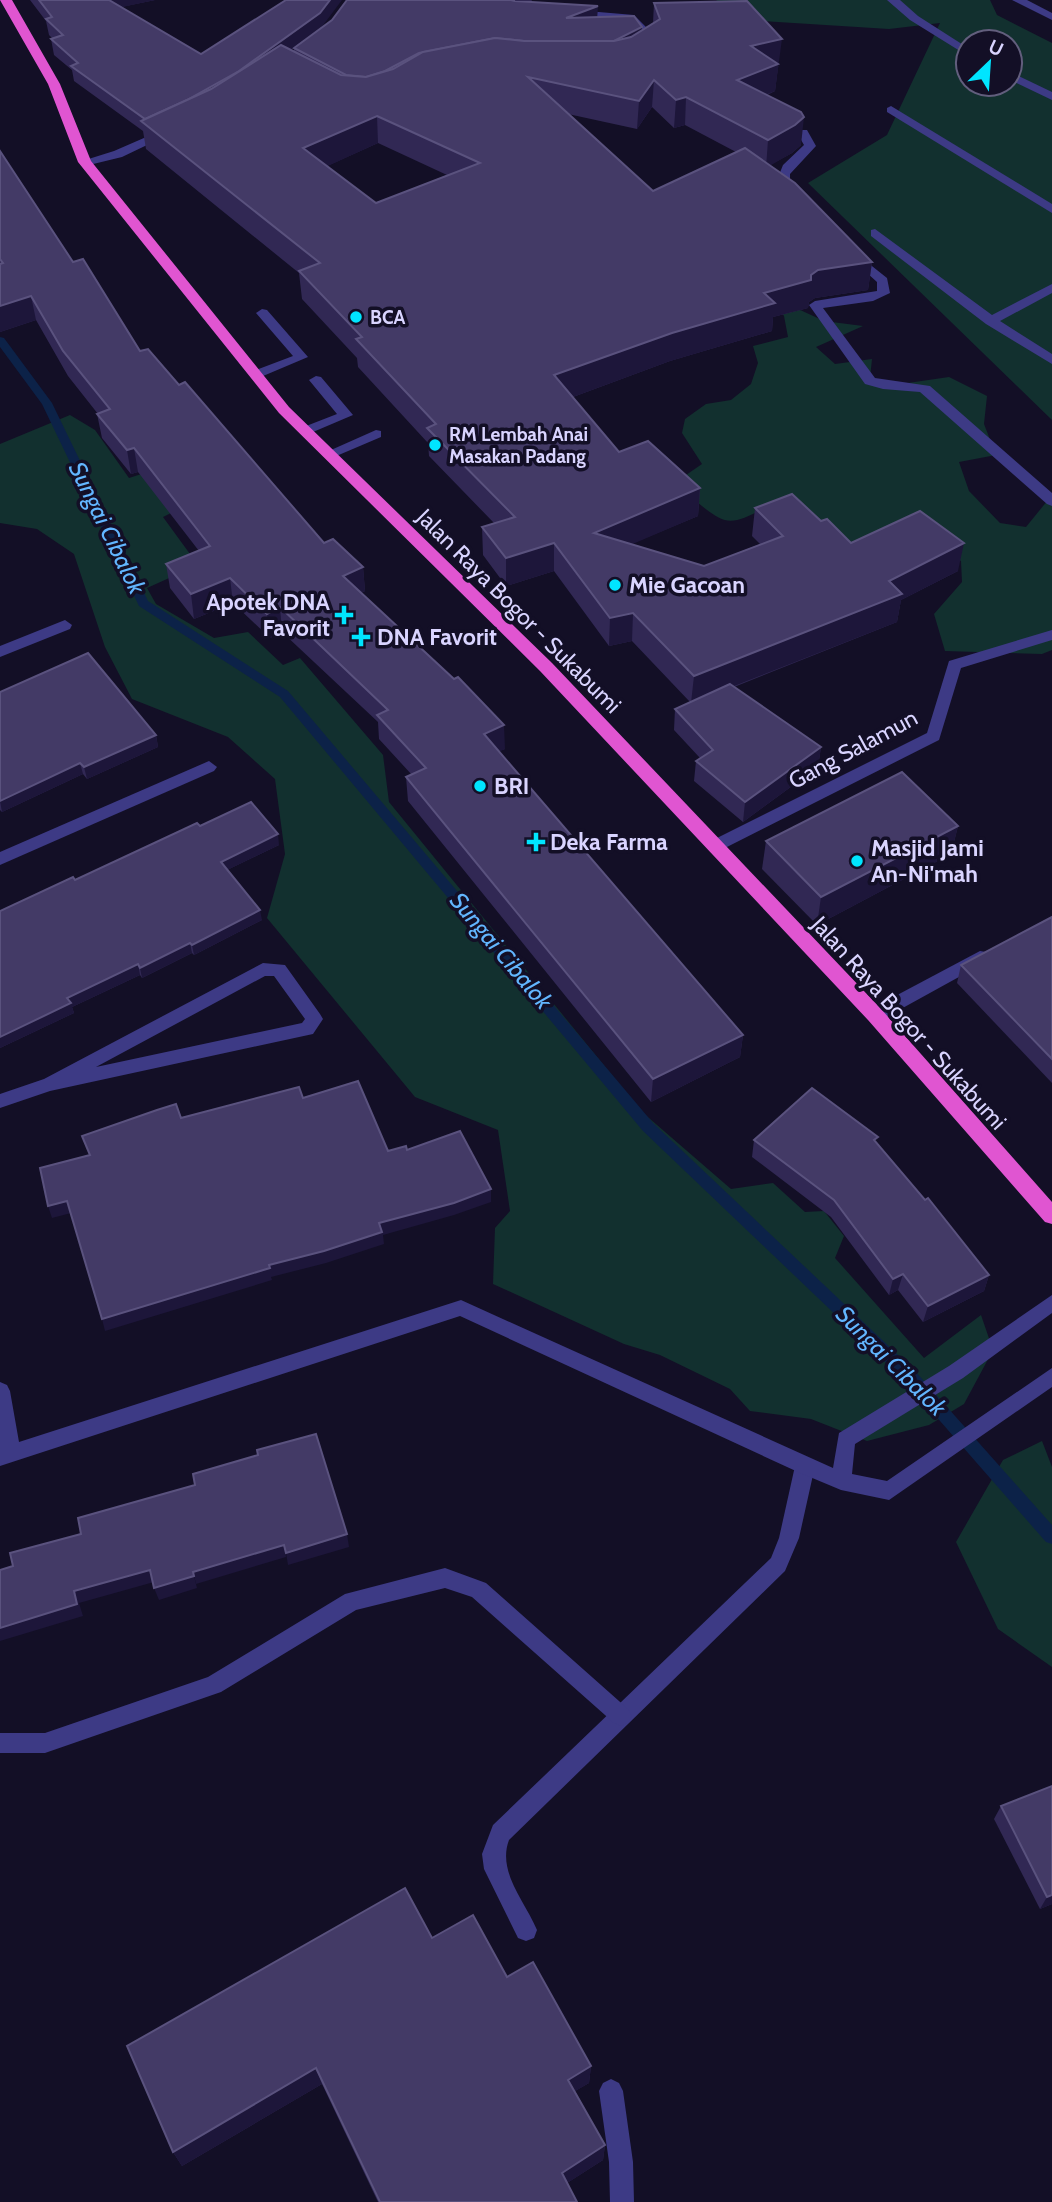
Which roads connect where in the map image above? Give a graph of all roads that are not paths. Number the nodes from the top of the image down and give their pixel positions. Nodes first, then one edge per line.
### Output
1 (6, 0) edge
2 (893, 0) edge
3 (1018, 0) edge
4 (556, 12) edge
5 (1052, 17) edge
6 (954, 44) edge
7 (650, 45) edge
8 (1024, 82) edge
9 (1052, 97) edge
10 (891, 110) dead end
11 (174, 130) edge
12 (803, 133) edge
13 (85, 162) junction
14 (803, 208) edge
15 (1052, 209) edge
16 (875, 233) dead end
17 (838, 242) edge
18 (1052, 288) edge
19 (262, 313) dead end
20 (991, 321) junction
21 (1052, 360) edge
22 (256, 375) junction
23 (316, 380) dead end
24 (306, 431) junction
25 (376, 434) dead end
26 (329, 454) junction
27 (1052, 501) edge
28 (65, 625) dead end
29 (1052, 635) edge
30 (0, 652) edge
31 (209, 767) dead end
32 (715, 846) junction
33 (0, 859) edge
34 (993, 950) edge
35 (875, 1015) junction
36 (50, 1084) junction
37 (0, 1101) edge
38 (1052, 1216) edge
39 (1052, 1303) edge
40 (1052, 1376) edge
41 (0, 1391) edge
42 (6, 1455) edge
43 (805, 1466) junction
44 (841, 1481) junction
45 (621, 1716) junction
46 (0, 1744) edge
47 (526, 1930) dead end
48 (611, 2091) dead end
49 (622, 2202) edge

1 - 13 highway, Jalan Raya Bogor - Sukabumi
2 - 6 street
3 - 5 street
4 - 7 street
8 - 9 street
10 - 15 street
11 - 13 street
12 - 14 street
13 - 22 highway, Jalan Raya Bogor - Sukabumi
16 - 20 street
17 - 27 street
18 - 20 street
19 - 22 street
20 - 21 street
22 - 24 highway, Jalan Raya Bogor - Sukabumi
23 - 24 street
24 - 26 highway, Jalan Raya Bogor - Sukabumi
25 - 26 street
26 - 32 highway, Jalan Raya Bogor - Sukabumi
28 - 30 street
29 - 32 street, Gang Salamun
31 - 33 street
32 - 35 highway, Jalan Raya Bogor - Sukabumi
34 - 35 street
35 - 38 highway, Jalan Raya Bogor - Sukabumi
36 - 36 street
36 - 37 street
39 - 44 street
40 - 44 street
41 - 42 street
42 - 43 street
43 - 44 street
43 - 45 street
45 - 46 street
45 - 47 street
48 - 49 street

